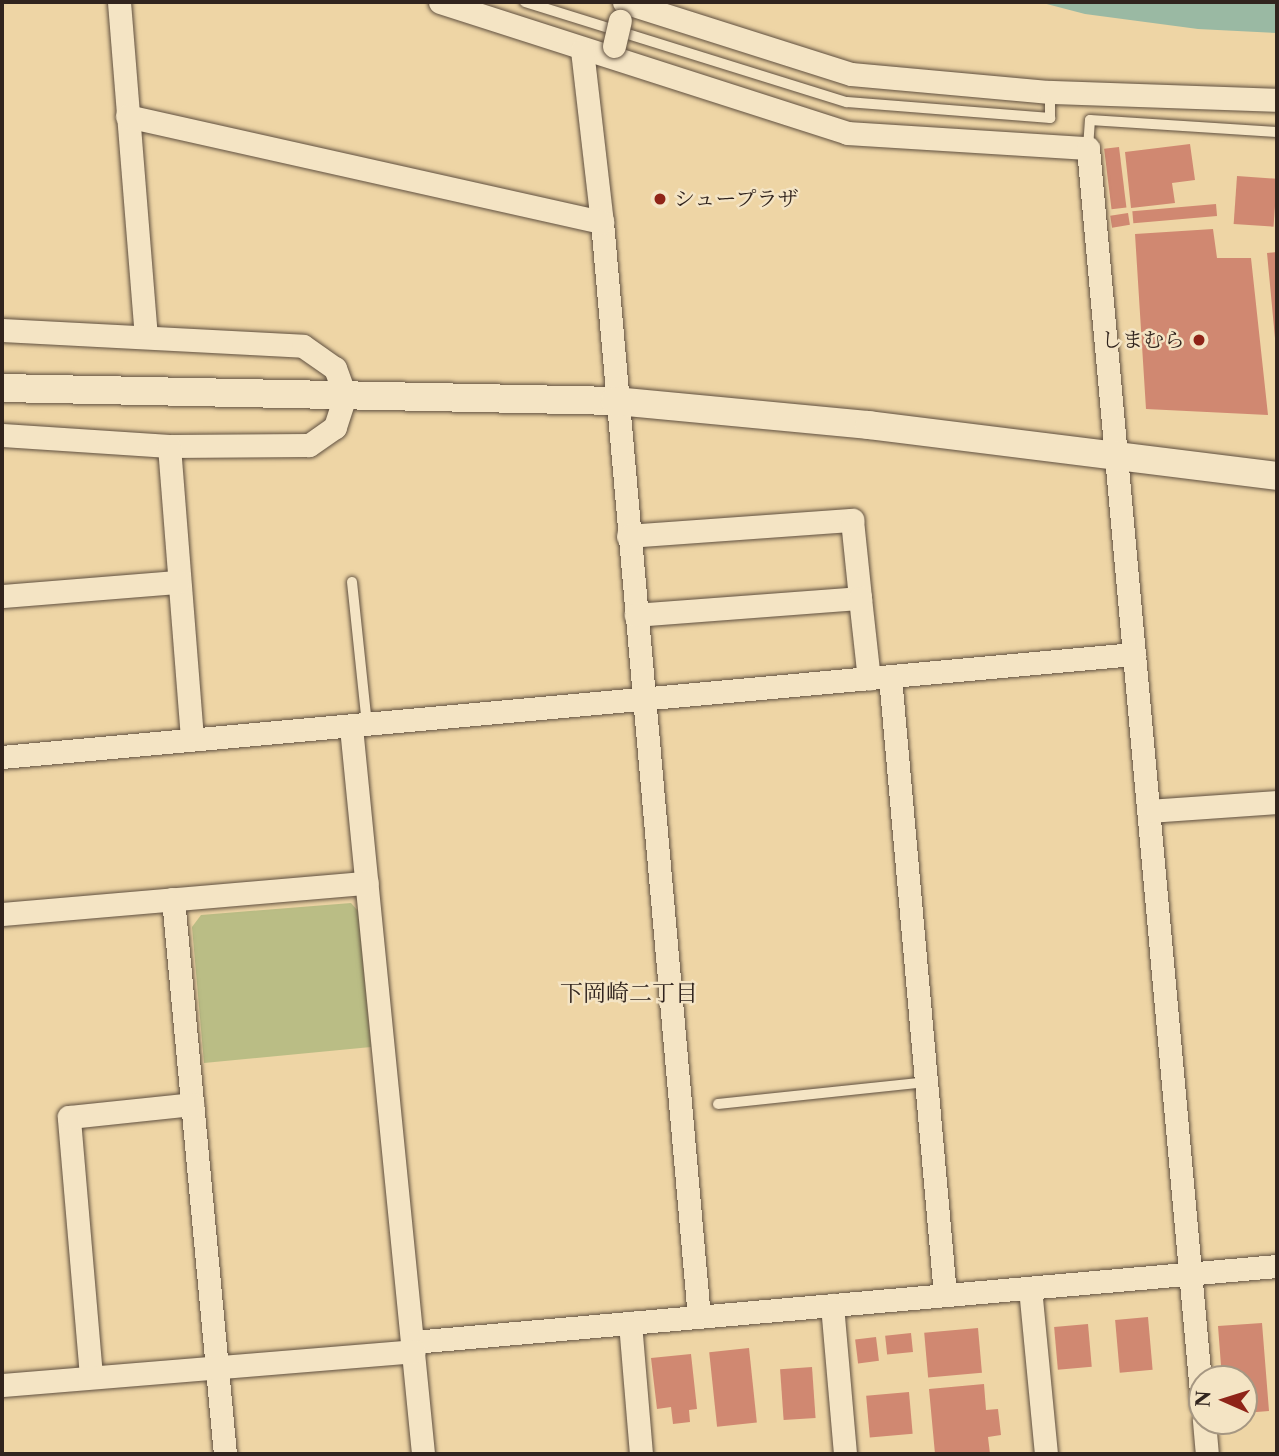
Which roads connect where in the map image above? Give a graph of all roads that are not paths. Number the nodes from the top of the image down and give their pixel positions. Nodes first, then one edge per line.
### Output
1 (118, 2) edge
2 (440, 2) edge
3 (525, 2) edge
4 (623, 8) edge
5 (582, 50) junction
6 (612, 52) junction
7 (1051, 92) junction
8 (1277, 100) edge
9 (127, 116) junction
10 (1277, 132) edge
11 (1088, 148) junction
12 (602, 222) junction
13 (2, 330) edge
14 (146, 335) junction
15 (2, 388) edge
16 (345, 396) junction
17 (615, 401) junction
18 (2, 435) edge
19 (169, 446) junction
20 (1115, 453) junction
21 (1277, 475) edge
22 (628, 536) junction
23 (177, 582) junction
24 (352, 582) dead end
25 (2, 596) edge
26 (860, 598) junction
27 (636, 615) junction
28 (1134, 654) junction
29 (879, 678) junction
30 (643, 698) junction
31 (359, 726) junction
32 (192, 739) junction
33 (2, 757) edge
34 (1277, 802) edge
35 (1149, 811) junction
36 (367, 883) junction
37 (173, 899) junction
38 (2, 914) edge
39 (926, 1082) junction
40 (192, 1104) junction
41 (718, 1104) dead end
42 (1277, 1266) edge
43 (1190, 1274) junction
44 (1030, 1288) junction
45 (945, 1296) junction
46 (832, 1305) junction
47 (699, 1317) junction
48 (630, 1323) junction
49 (413, 1347) junction
50 (1198, 1365) edge
51 (217, 1368) junction
52 (91, 1376) junction
53 (2, 1385) edge
54 (1205, 1435) edge
55 (225, 1454) edge
56 (423, 1454) edge
57 (641, 1454) edge
58 (845, 1454) edge
59 (1046, 1454) edge
60 (1207, 1454) edge

1 - 9 street
2 - 5 street
3 - 7 lane
4 - 6 street, bridge
4 - 7 street
5 - 6 street
5 - 12 street
6 - 11 street
7 - 8 street
9 - 12 street
9 - 14 street
10 - 11 lane
11 - 20 street
12 - 17 street
13 - 14 street
14 - 16 street
15 - 16 street
16 - 17 street
16 - 19 street
17 - 20 street
17 - 22 street
18 - 19 street
19 - 23 street
20 - 21 street
20 - 28 street
22 - 26 street
22 - 27 street
23 - 25 street
23 - 32 street
24 - 31 lane
26 - 27 street
26 - 29 street
27 - 30 street
28 - 29 street
28 - 35 street
29 - 30 street
29 - 39 street
30 - 31 street
30 - 47 street
31 - 32 street
31 - 36 street
32 - 33 street
34 - 35 street
35 - 43 street
36 - 37 street
36 - 49 street
37 - 38 street
37 - 40 street
39 - 41 lane
39 - 45 street
40 - 51 street
40 - 52 street
42 - 43 street
43 - 44 street
43 - 50 street
44 - 45 street
44 - 59 street
45 - 46 street
46 - 47 street
46 - 58 street
47 - 48 street
48 - 49 street
48 - 57 street
49 - 51 street
49 - 56 street
51 - 52 street
51 - 55 street
52 - 53 street
54 - 60 street

